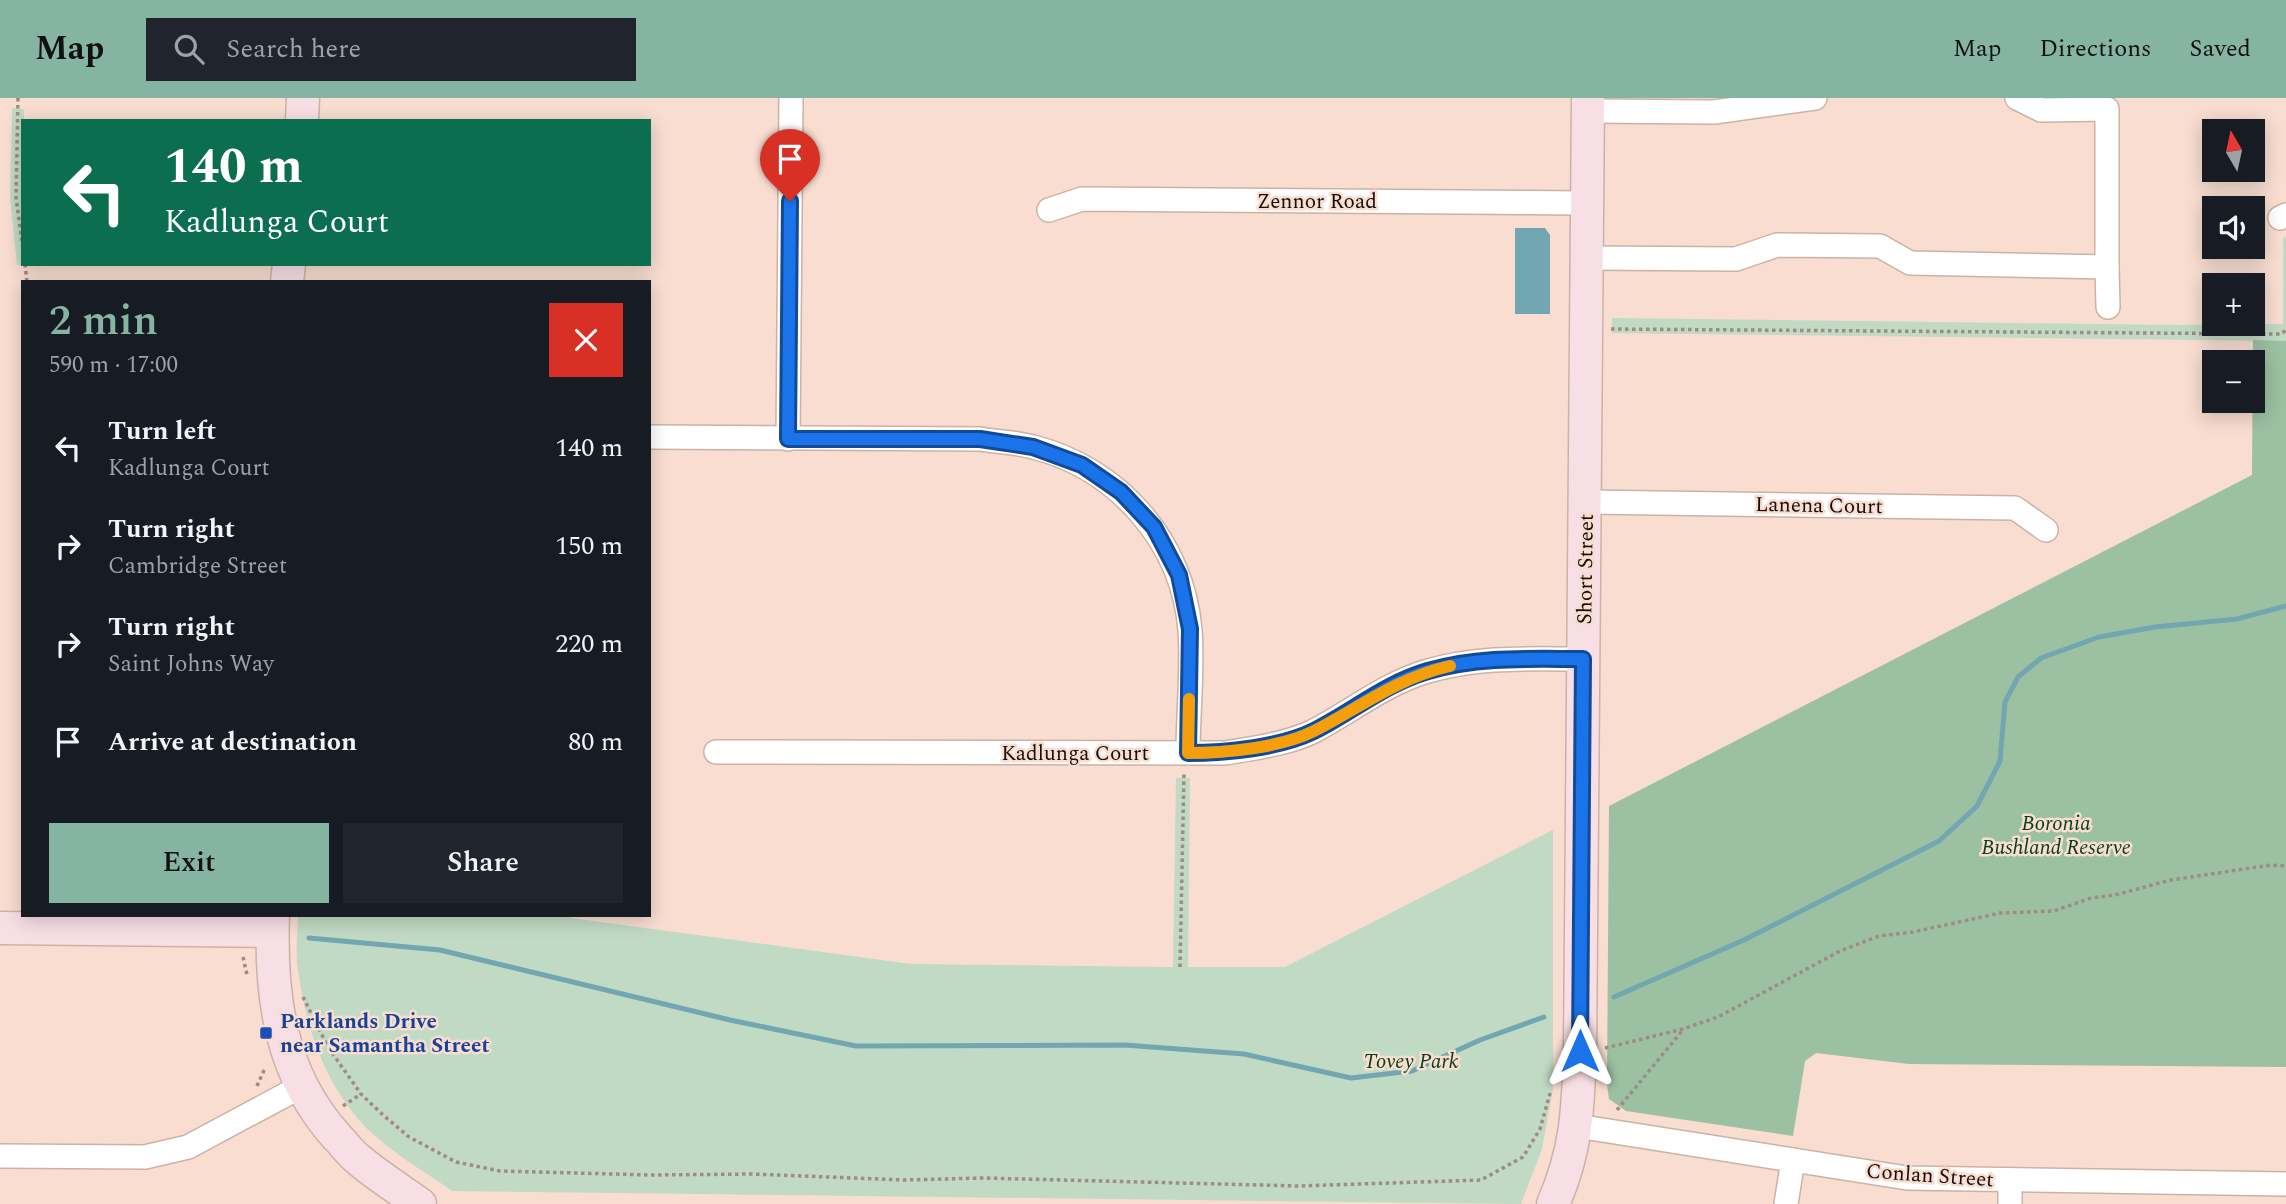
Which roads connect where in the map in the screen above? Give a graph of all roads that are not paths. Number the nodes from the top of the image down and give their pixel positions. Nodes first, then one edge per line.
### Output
1 (303, 98) edge
2 (792, 98) edge
3 (1815, 98) edge
4 (2017, 98) edge
5 (2107, 103) edge
6 (1588, 104) edge
7 (302, 119) edge
8 (1586, 203) junction
9 (1049, 209) dead end
10 (1586, 258) junction
11 (2107, 267) junction
12 (2108, 307) dead end
13 (651, 437) edge
14 (788, 439) junction
15 (1586, 502) junction
16 (2046, 530) dead end
17 (1583, 659) junction
18 (716, 752) dead end
19 (1188, 753) junction
20 (272, 923) edge
21 (15, 924) edge
22 (300, 1087) junction
23 (1577, 1126) junction
24 (0, 1156) edge
25 (1793, 1160) junction
26 (0, 1175) edge
27 (2010, 1180) junction
28 (2286, 1184) edge
29 (420, 1204) edge
30 (1553, 1204) edge
31 (1786, 1204) edge
32 (2010, 1204) edge

1 - 7 street
2 - 14 street
3 - 6 street
4 - 5 street
5 - 11 street
6 - 8 street, Short Street
8 - 9 street, Zennor Road
8 - 10 street, Short Street
10 - 11 street
10 - 15 street, Short Street
11 - 12 street
13 - 14 street
14 - 19 street
15 - 16 street, Lanena Court
15 - 17 street, Short Street
17 - 19 street, Kadlunga Court
17 - 23 street, Short Street
18 - 19 street, Kadlunga Court
20 - 21 street
20 - 22 street
22 - 24 street
22 - 29 street
23 - 25 street, Conlan Street
23 - 30 street, Short Street
24 - 26 street
25 - 27 street, Conlan Street
25 - 31 street
27 - 28 street, Conlan Street
27 - 32 street

